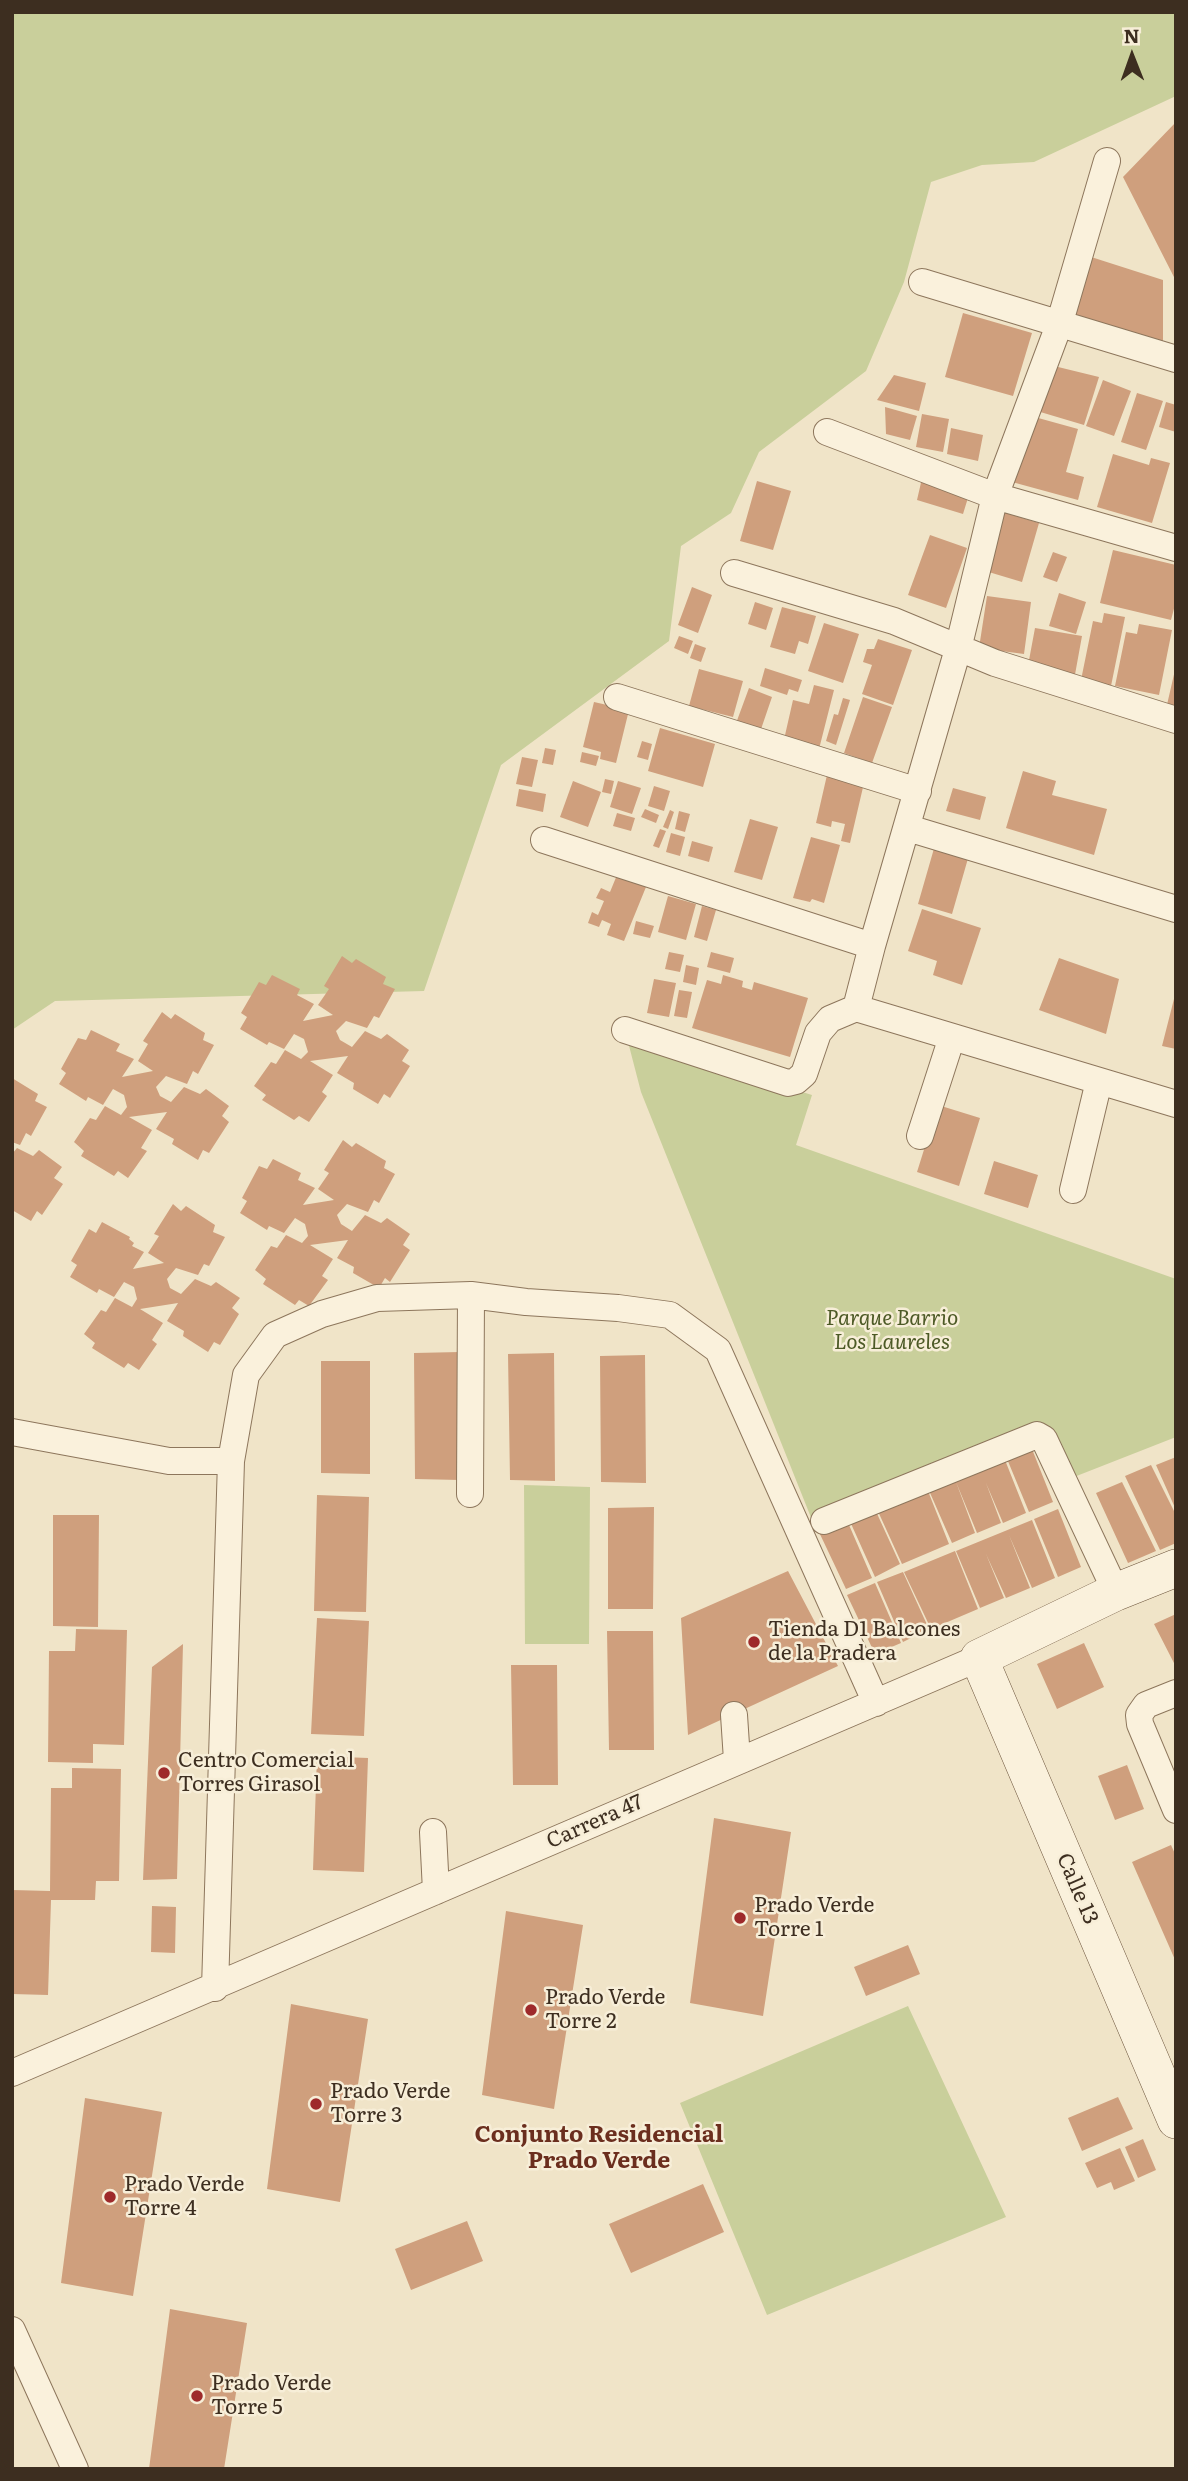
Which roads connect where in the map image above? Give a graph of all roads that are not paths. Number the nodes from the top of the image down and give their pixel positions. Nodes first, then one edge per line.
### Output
1 (1107, 161) dead end
2 (922, 282) dead end
3 (1059, 325) junction
4 (1176, 359) edge
5 (827, 432) dead end
6 (995, 496) junction
7 (1176, 548) edge
8 (734, 573) dead end
9 (958, 649) junction
10 (617, 697) dead end
11 (1176, 720) edge
12 (918, 791) junction
13 (908, 828) junction
14 (544, 840) dead end
15 (1176, 909) edge
16 (872, 947) junction
17 (856, 1008) junction
18 (625, 1030) dead end
19 (952, 1037) junction
20 (1099, 1081) junction
21 (1176, 1104) edge
22 (920, 1136) dead end
23 (1073, 1190) dead end
24 (471, 1295) junction
25 (12, 1432) edge
26 (231, 1461) junction
27 (470, 1494) dead end
28 (824, 1521) dead end
29 (1176, 1568) edge
30 (1116, 1592) junction
31 (979, 1658) junction
32 (1176, 1693) edge
33 (876, 1703) junction
34 (734, 1715) dead end
35 (737, 1760) junction
36 (1176, 1811) edge
37 (433, 1832) dead end
38 (436, 1891) junction
39 (215, 1988) junction
40 (1165, 2066) edge
41 (12, 2073) edge
42 (1176, 2120) edge
43 (12, 2330) edge
44 (75, 2469) edge

1 - 3 street
2 - 3 street
3 - 4 street
3 - 6 street
5 - 6 street
6 - 7 street
6 - 9 street
8 - 9 street
9 - 11 street
9 - 12 street
10 - 12 street
12 - 13 street
13 - 15 street
13 - 16 street
14 - 16 street
16 - 17 street
17 - 18 street
17 - 19 street
19 - 20 street
19 - 22 street
20 - 21 street
20 - 23 street
24 - 26 street
24 - 27 street
24 - 33 street
25 - 26 street
26 - 39 street
28 - 30 street
29 - 30 street, Carrera 47
30 - 31 street, Carrera 47
31 - 33 street, Carrera 47
31 - 40 street, Calle 13
32 - 36 street
33 - 35 street, Carrera 47
34 - 35 street
35 - 38 street, Carrera 47
37 - 38 street
38 - 39 street, Carrera 47
39 - 41 street, Carrera 47
40 - 42 street, Calle 13
43 - 44 street

